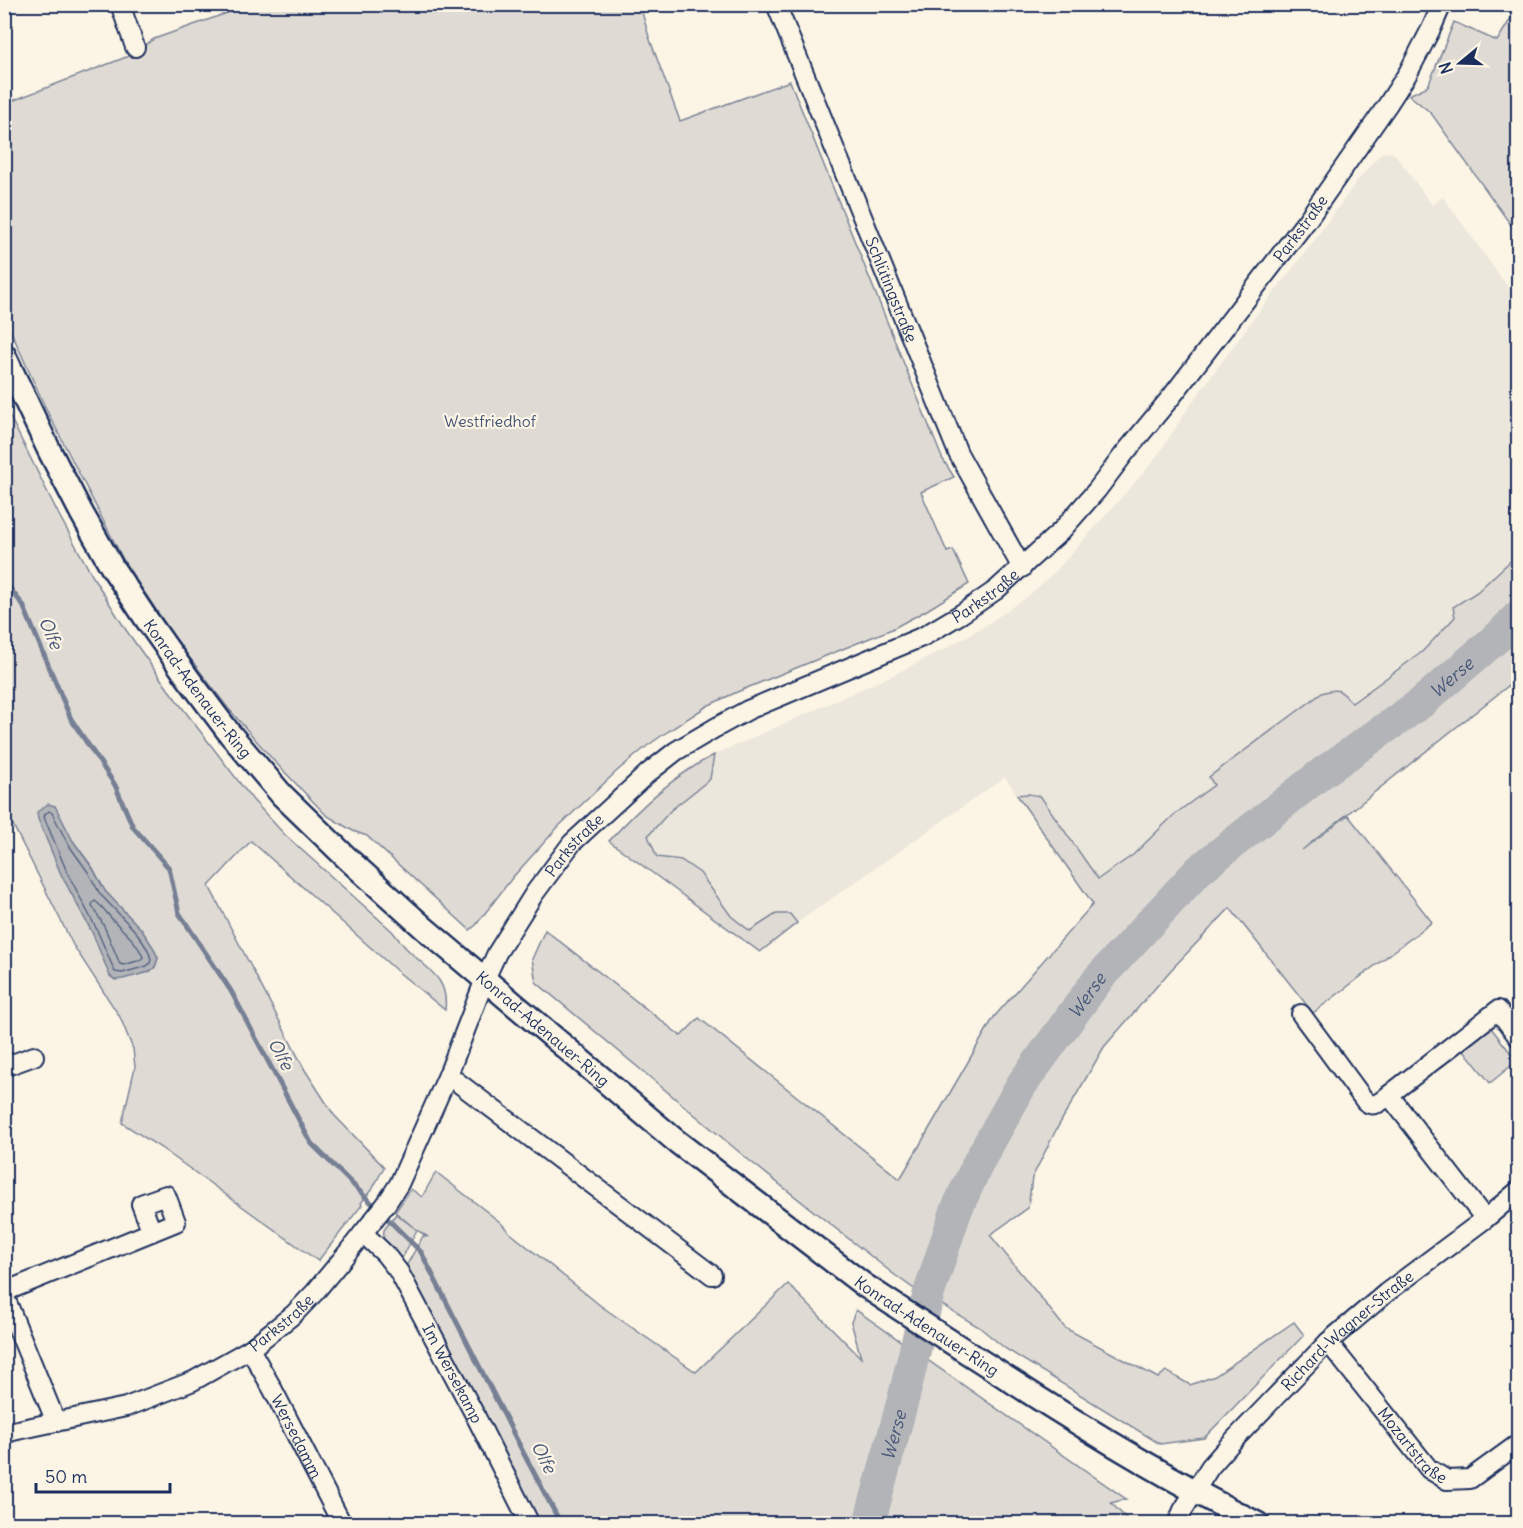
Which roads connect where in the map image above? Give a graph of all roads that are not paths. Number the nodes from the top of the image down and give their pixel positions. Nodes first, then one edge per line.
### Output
1 (120, 4) edge
2 (776, 4) edge
3 (1442, 4) edge
4 (135, 47) dead end
5 (4, 355) edge
6 (1022, 568) junction
7 (485, 979) junction
8 (1301, 1014) dead end
9 (1518, 1037) edge
10 (34, 1056) dead end
11 (4, 1067) edge
12 (448, 1075) junction
13 (1389, 1095) junction
14 (1518, 1191) edge
15 (1485, 1219) junction
16 (152, 1232) dead end
17 (363, 1233) junction
18 (712, 1275) dead end
19 (4, 1293) edge
20 (1328, 1342) junction
21 (250, 1349) junction
22 (56, 1422) junction
23 (4, 1434) edge
24 (1518, 1444) edge
25 (1194, 1490) junction
26 (342, 1524) edge
27 (530, 1524) edge
28 (1177, 1524) edge
29 (1258, 1524) edge

1 - 4 street
2 - 6 street, Schlütingstraße
3 - 6 street, Parkstraße
5 - 7 main road, Konrad-Adenauer-Ring
6 - 7 street, Parkstraße
7 - 12 street, Parkstraße
7 - 25 main road, Konrad-Adenauer-Ring
8 - 13 street
9 - 13 street
10 - 11 street
12 - 17 street, Parkstraße
12 - 18 street
13 - 15 street
14 - 15 street, Richard-Wagner-Straße
15 - 20 street, Richard-Wagner-Straße
16 - 19 street
17 - 21 street, Parkstraße
17 - 27 street, Im Wersekamp
19 - 22 street
20 - 24 street, Mozartstraße
20 - 25 street, Richard-Wagner-Straße
21 - 22 street, Parkstraße
21 - 26 street, Wersedamm
22 - 23 street, Parkstraße
25 - 28 street, Richard-Wagner-Straße
25 - 29 main road, Konrad-Adenauer-Ring

